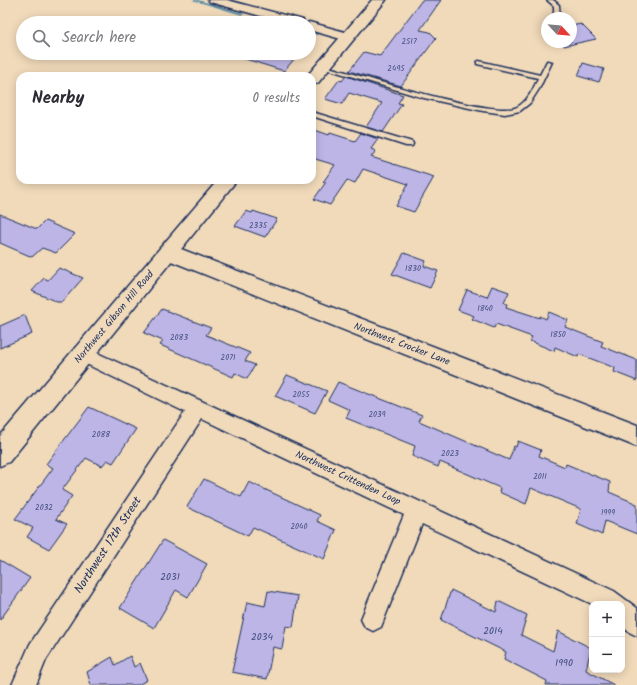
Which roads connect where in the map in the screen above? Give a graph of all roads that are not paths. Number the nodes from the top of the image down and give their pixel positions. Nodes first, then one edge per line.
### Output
1 (214, 0) edge
2 (379, 0) edge
3 (550, 0) edge
4 (557, 12) edge
5 (273, 16) edge
6 (316, 28) edge
7 (348, 37) junction
8 (549, 62) dead end
9 (479, 63) dead end
10 (323, 67) junction
11 (316, 75) edge
12 (542, 77) junction
13 (316, 115) edge
14 (409, 144) dead end
15 (225, 184) edge
16 (168, 252) junction
17 (82, 354) junction
18 (198, 409) junction
19 (637, 436) edge
20 (0, 454) edge
21 (417, 510) junction
22 (609, 601) edge
23 (625, 613) edge
24 (373, 619) dead end
25 (637, 624) edge
26 (24, 685) edge

1 - 5 street
2 - 7 main road
3 - 4 lane
6 - 7 street
7 - 10 main road
8 - 12 lane
9 - 12 lane
10 - 11 main road
10 - 12 lane
13 - 14 lane
15 - 16 main road, Northwest Gibson Hill Road
16 - 17 main road, Northwest Gibson Hill Road
16 - 19 main road, Northwest Crocker Lane
17 - 18 street, Northwest Crittenden Loop
17 - 20 main road, Northwest Gibson Hill Road
18 - 21 street, Northwest Crittenden Loop
18 - 26 street, Northwest 17th Street
21 - 22 street, Northwest Crittenden Loop
21 - 24 street
23 - 25 street

